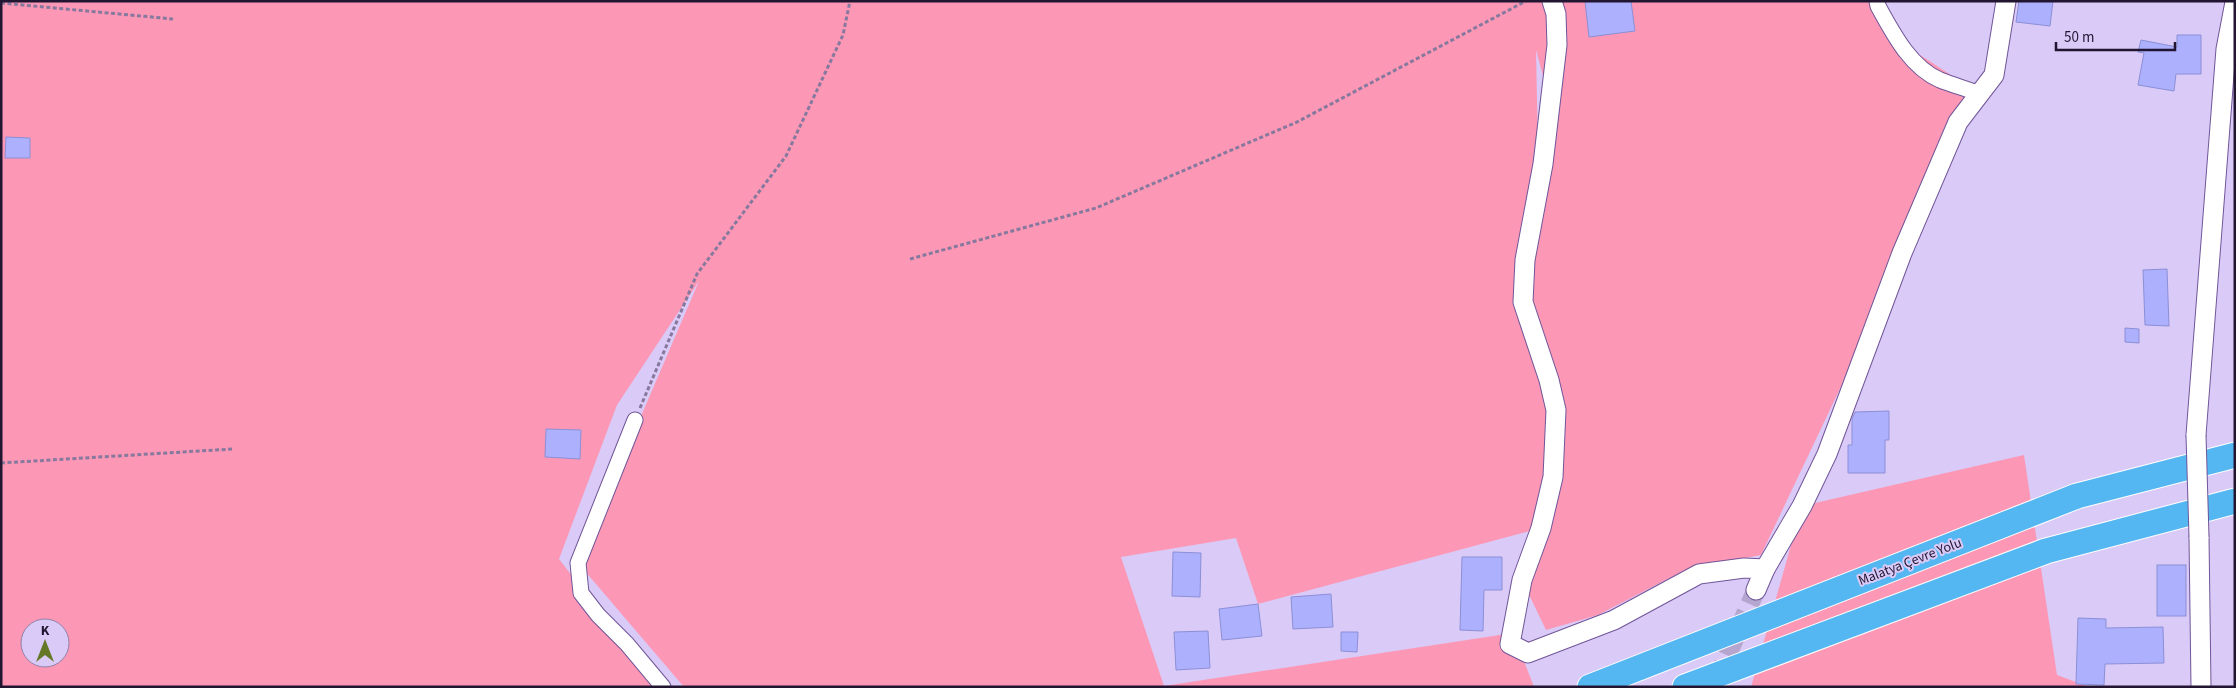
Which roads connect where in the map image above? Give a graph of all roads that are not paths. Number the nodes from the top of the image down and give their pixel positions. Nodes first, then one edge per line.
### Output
1 (1552, 1) edge
2 (1877, 1) edge
3 (2006, 1) edge
4 (2235, 2) edge
5 (1980, 94) junction
6 (635, 420) road end
7 (2235, 455) edge
8 (2235, 501) edge
9 (1765, 568) junction
10 (1756, 590) tunnel mouth
11 (663, 687) edge
12 (1590, 687) edge
13 (1685, 687) edge
14 (2200, 687) edge

1 - 9 street
2 - 5 street
3 - 5 street
4 - 14 street, bridge
5 - 9 street
6 - 11 street
7 - 12 highway, Malatya Çevre Yolu
8 - 13 highway
9 - 10 street

